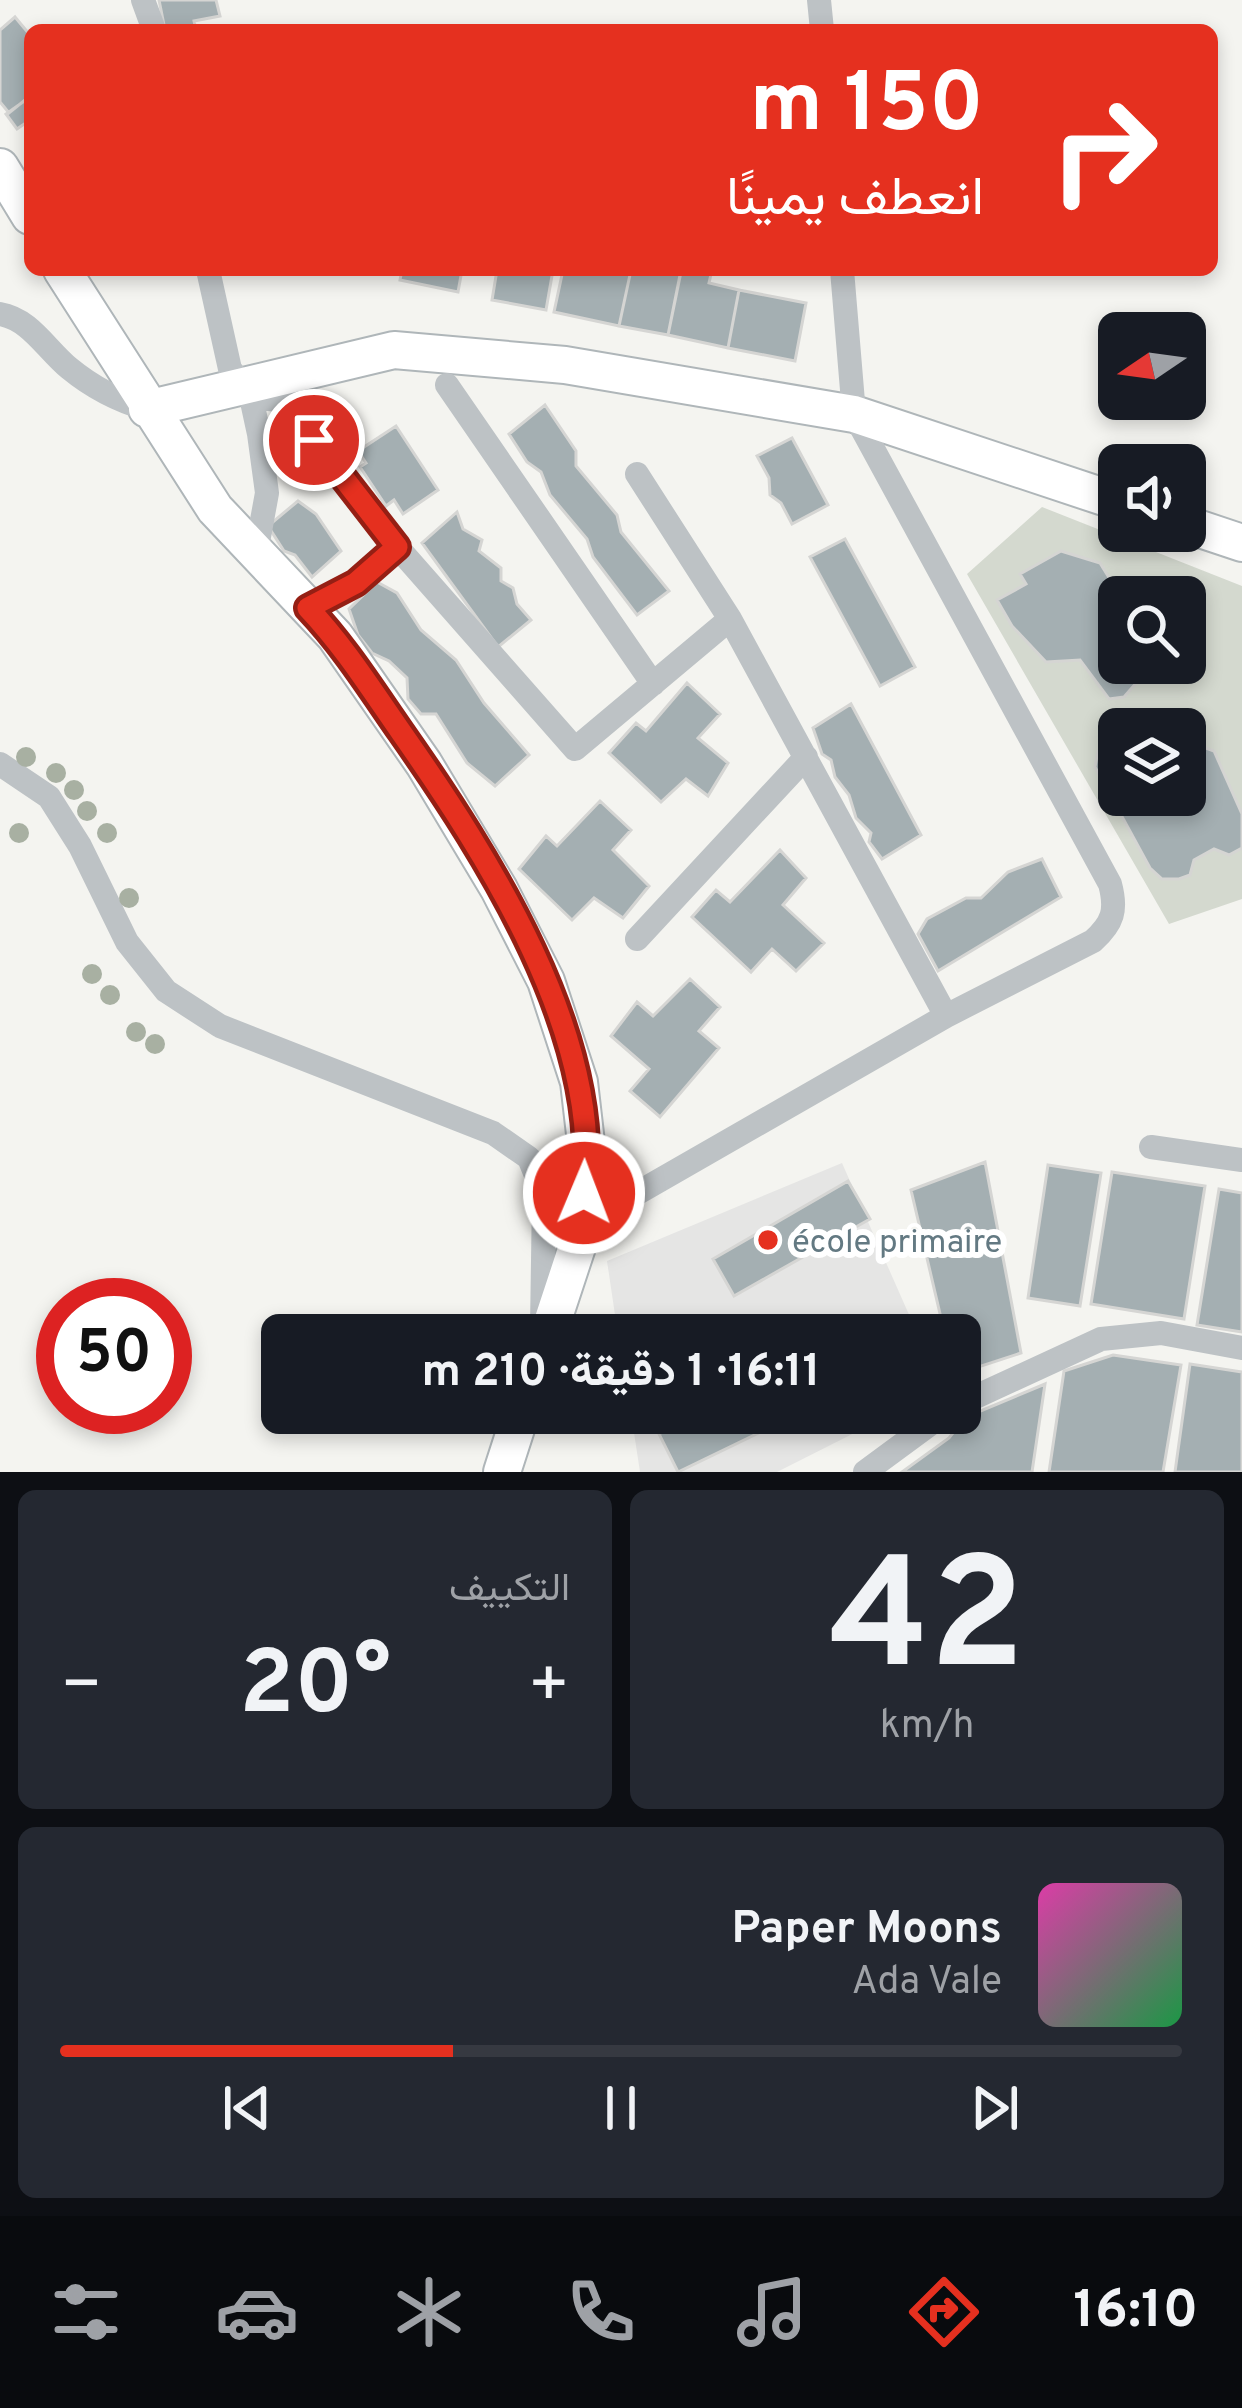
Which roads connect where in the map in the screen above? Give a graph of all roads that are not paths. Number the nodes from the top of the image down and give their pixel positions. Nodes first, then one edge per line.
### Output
1 (0, 166) edge
2 (24, 206) edge
3 (66, 276) edge
4 (210, 276) edge
5 (842, 276) edge
6 (0, 314) edge
7 (447, 385) dead end
8 (244, 390) junction
9 (147, 409) junction
10 (854, 414) junction
11 (637, 474) dead end
12 (1098, 495) edge
13 (1206, 531) edge
14 (1242, 543) edge
15 (397, 547) junction
16 (256, 553) junction
17 (308, 608) junction
18 (730, 619) junction
19 (653, 684) junction
20 (806, 757) junction
21 (0, 764) edge
22 (637, 939) dead end
23 (946, 1016) junction
24 (1151, 1147) dead end
25 (1242, 1160) edge
26 (580, 1226) junction
27 (545, 1314) edge
28 (552, 1314) edge
29 (1242, 1348) edge
30 (981, 1394) edge
31 (514, 1434) edge
32 (917, 1434) edge
33 (502, 1472) edge
34 (865, 1472) edge

1 - 2 main road
3 - 9 main road
4 - 8 street
5 - 10 street
6 - 9 street
7 - 19 street
8 - 9 main road
8 - 10 main road
8 - 15 street
8 - 16 street
9 - 16 main road
10 - 12 main road
10 - 23 street
11 - 18 street
13 - 14 main road
15 - 17 street
15 - 19 street
16 - 17 main road
17 - 26 main road
18 - 19 street
18 - 20 street
20 - 22 street
20 - 23 street
21 - 27 street
23 - 26 street
24 - 25 street
26 - 28 main road
29 - 30 street
31 - 33 main road
32 - 34 street

